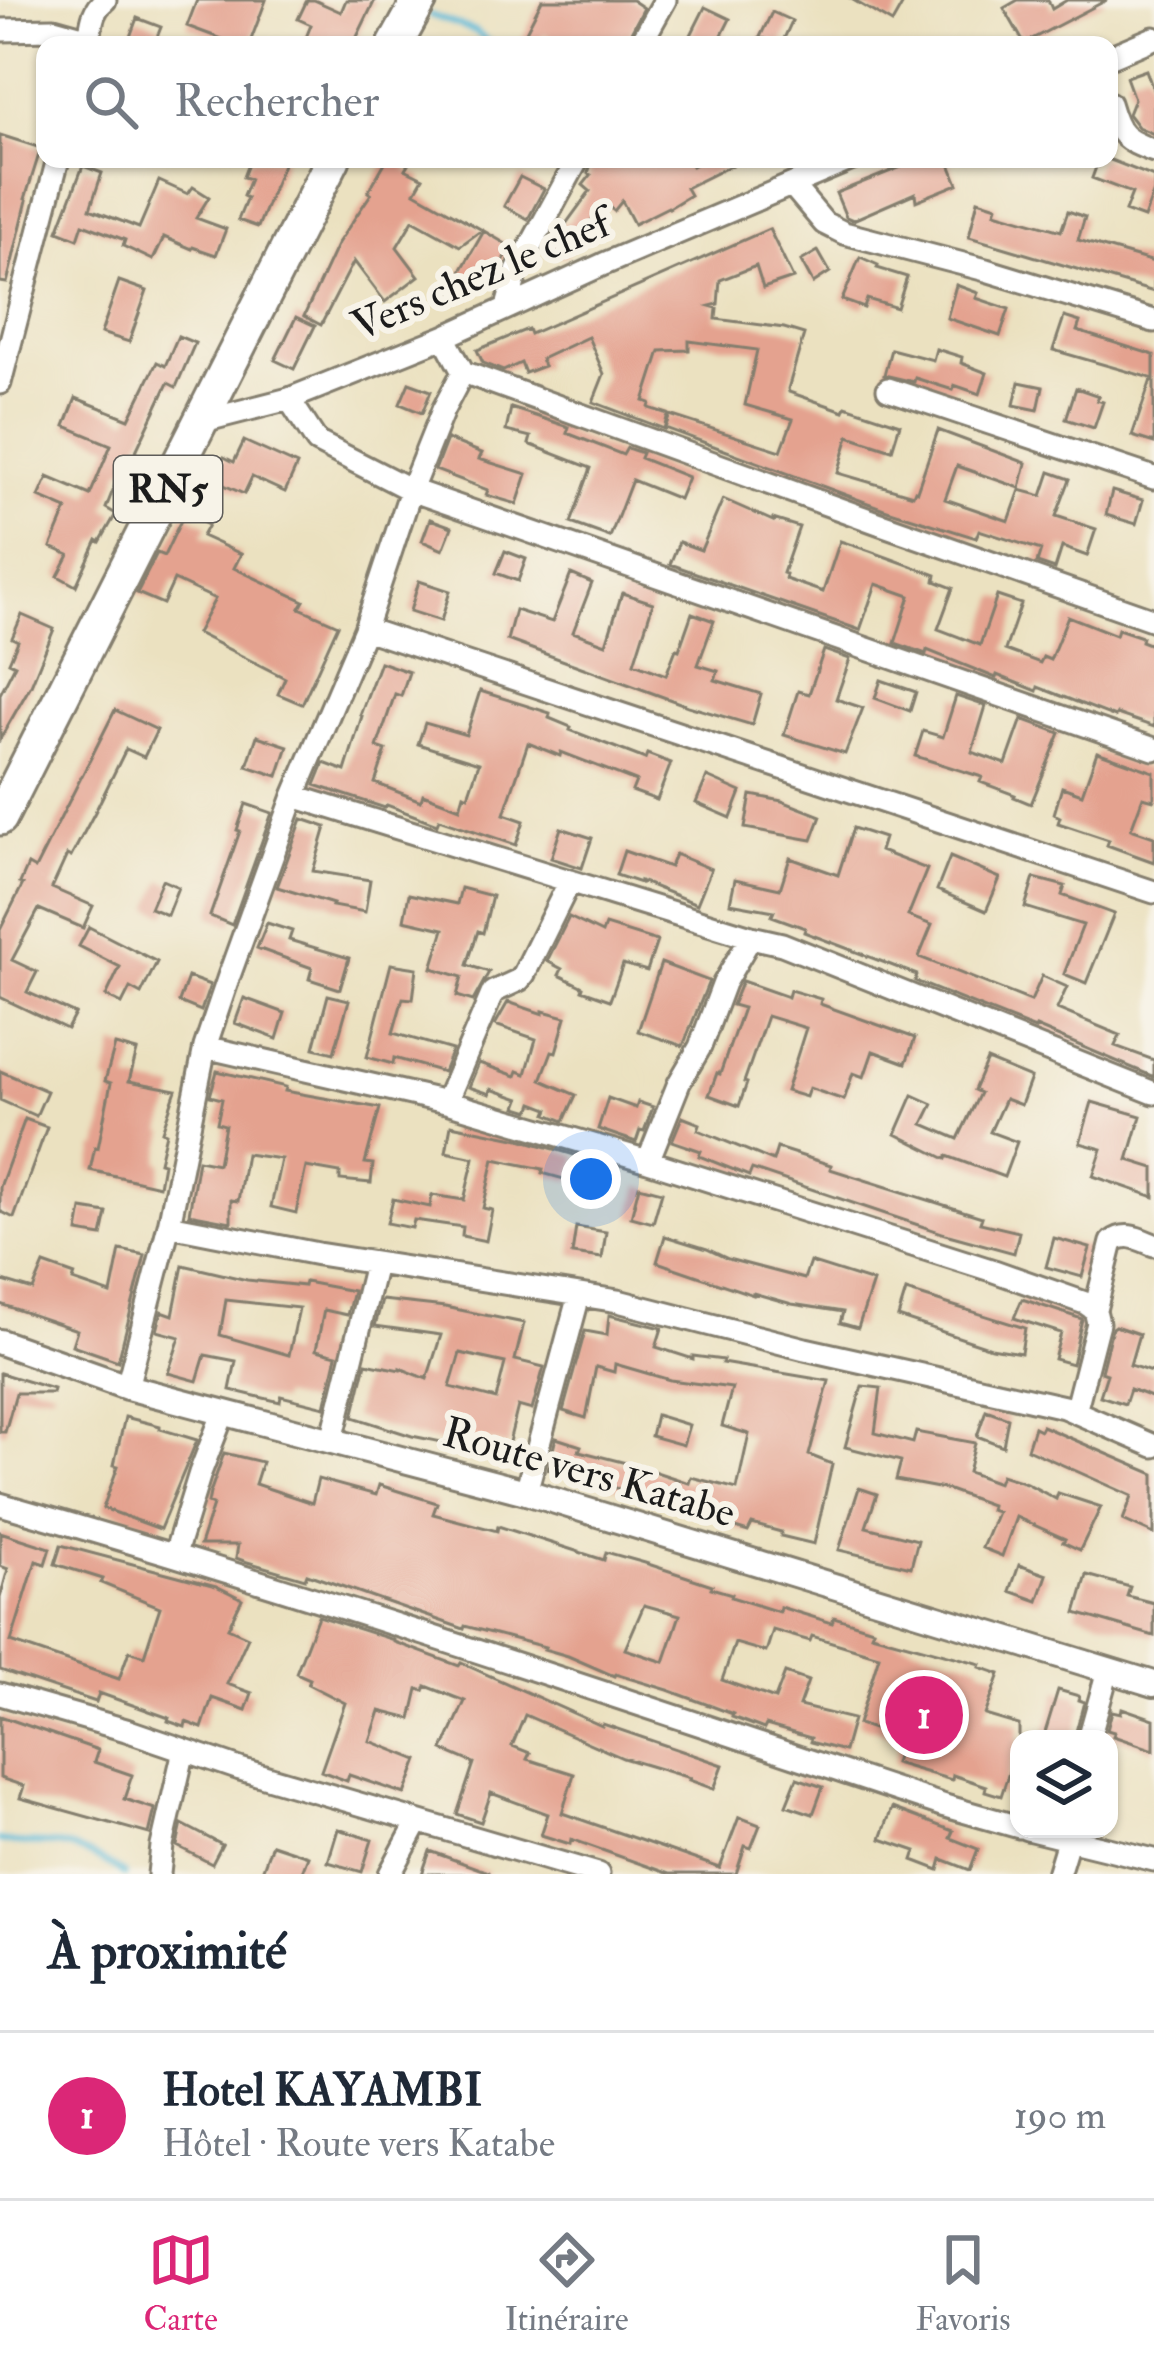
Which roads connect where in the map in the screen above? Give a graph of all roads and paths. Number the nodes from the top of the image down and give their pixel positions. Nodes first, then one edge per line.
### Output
1 (105, 0) edge
2 (420, 0) edge
3 (665, 0) edge
4 (0, 30) edge
5 (72, 36) edge
6 (90, 36) edge
7 (400, 36) edge
8 (645, 36) edge
9 (1154, 38) edge
10 (1118, 52) edge
11 (1118, 128) edge
12 (1154, 151) edge
13 (56, 168) edge
14 (328, 168) edge
15 (573, 168) edge
16 (831, 168) edge
17 (792, 185) junction
18 (507, 307) junction
19 (1154, 321) edge
20 (444, 337) junction
21 (464, 372) junction
22 (0, 383) edge
23 (888, 389) dead end
24 (289, 399) junction
25 (202, 421) junction
26 (1154, 478) edge
27 (411, 490) junction
28 (1154, 620) edge
29 (364, 629) junction
30 (1154, 749) edge
31 (294, 796) junction
32 (0, 818) edge
33 (569, 881) junction
34 (1154, 892) edge
35 (751, 937) junction
36 (206, 1047) junction
37 (1154, 1094) edge
38 (446, 1102) junction
39 (648, 1161) junction
40 (169, 1225) junction
41 (1154, 1245) edge
42 (375, 1264) junction
43 (579, 1295) junction
44 (1095, 1310) junction
45 (0, 1342) edge
46 (127, 1387) junction
47 (1075, 1412) junction
48 (223, 1414) junction
49 (332, 1440) junction
50 (1154, 1446) edge
51 (526, 1492) junction
52 (0, 1504) edge
53 (175, 1554) junction
54 (1108, 1670) junction
55 (1154, 1684) edge
56 (0, 1694) edge
57 (1091, 1730) edge
58 (184, 1750) junction
59 (418, 1822) junction
60 (1010, 1824) edge
61 (1068, 1838) edge
62 (1079, 1838) edge
63 (1154, 1860) edge
64 (159, 1874) edge
65 (390, 1874) edge
66 (598, 1874) edge
67 (1058, 1874) edge

1 - 6 street
2 - 7 highway
3 - 8 street
4 - 5 street
9 - 10 street
11 - 12 street
13 - 22 street
14 - 25 highway, RN5
15 - 18 street
16 - 17 street, Vers chez le chef
17 - 18 street, Vers chez le chef
17 - 19 street
18 - 20 street, Vers chez le chef
20 - 21 street
20 - 24 street, Vers chez le chef
21 - 27 street
21 - 28 street
23 - 26 street
24 - 25 street, Vers chez le chef
24 - 27 street
25 - 32 highway, RN5
27 - 29 street
27 - 30 street
29 - 31 street
29 - 34 street
31 - 33 street
31 - 36 street
33 - 35 street
33 - 38 street
35 - 37 street
35 - 39 street
36 - 38 street
36 - 40 street
38 - 39 street
39 - 44 street
40 - 42 street
40 - 46 street
41 - 44 street
42 - 43 street
42 - 49 street
43 - 47 street
43 - 51 street
44 - 47 street
45 - 46 street, Route vers Katabe
46 - 48 street, Route vers Katabe
47 - 50 street
48 - 49 street, Route vers Katabe
48 - 53 street
49 - 51 street, Route vers Katabe
51 - 54 street, Route vers Katabe
52 - 53 street
53 - 60 street
54 - 55 street, Route vers Katabe
54 - 57 street
56 - 58 street
58 - 59 street
58 - 64 street
59 - 65 street
59 - 66 street
61 - 67 street
62 - 63 street

